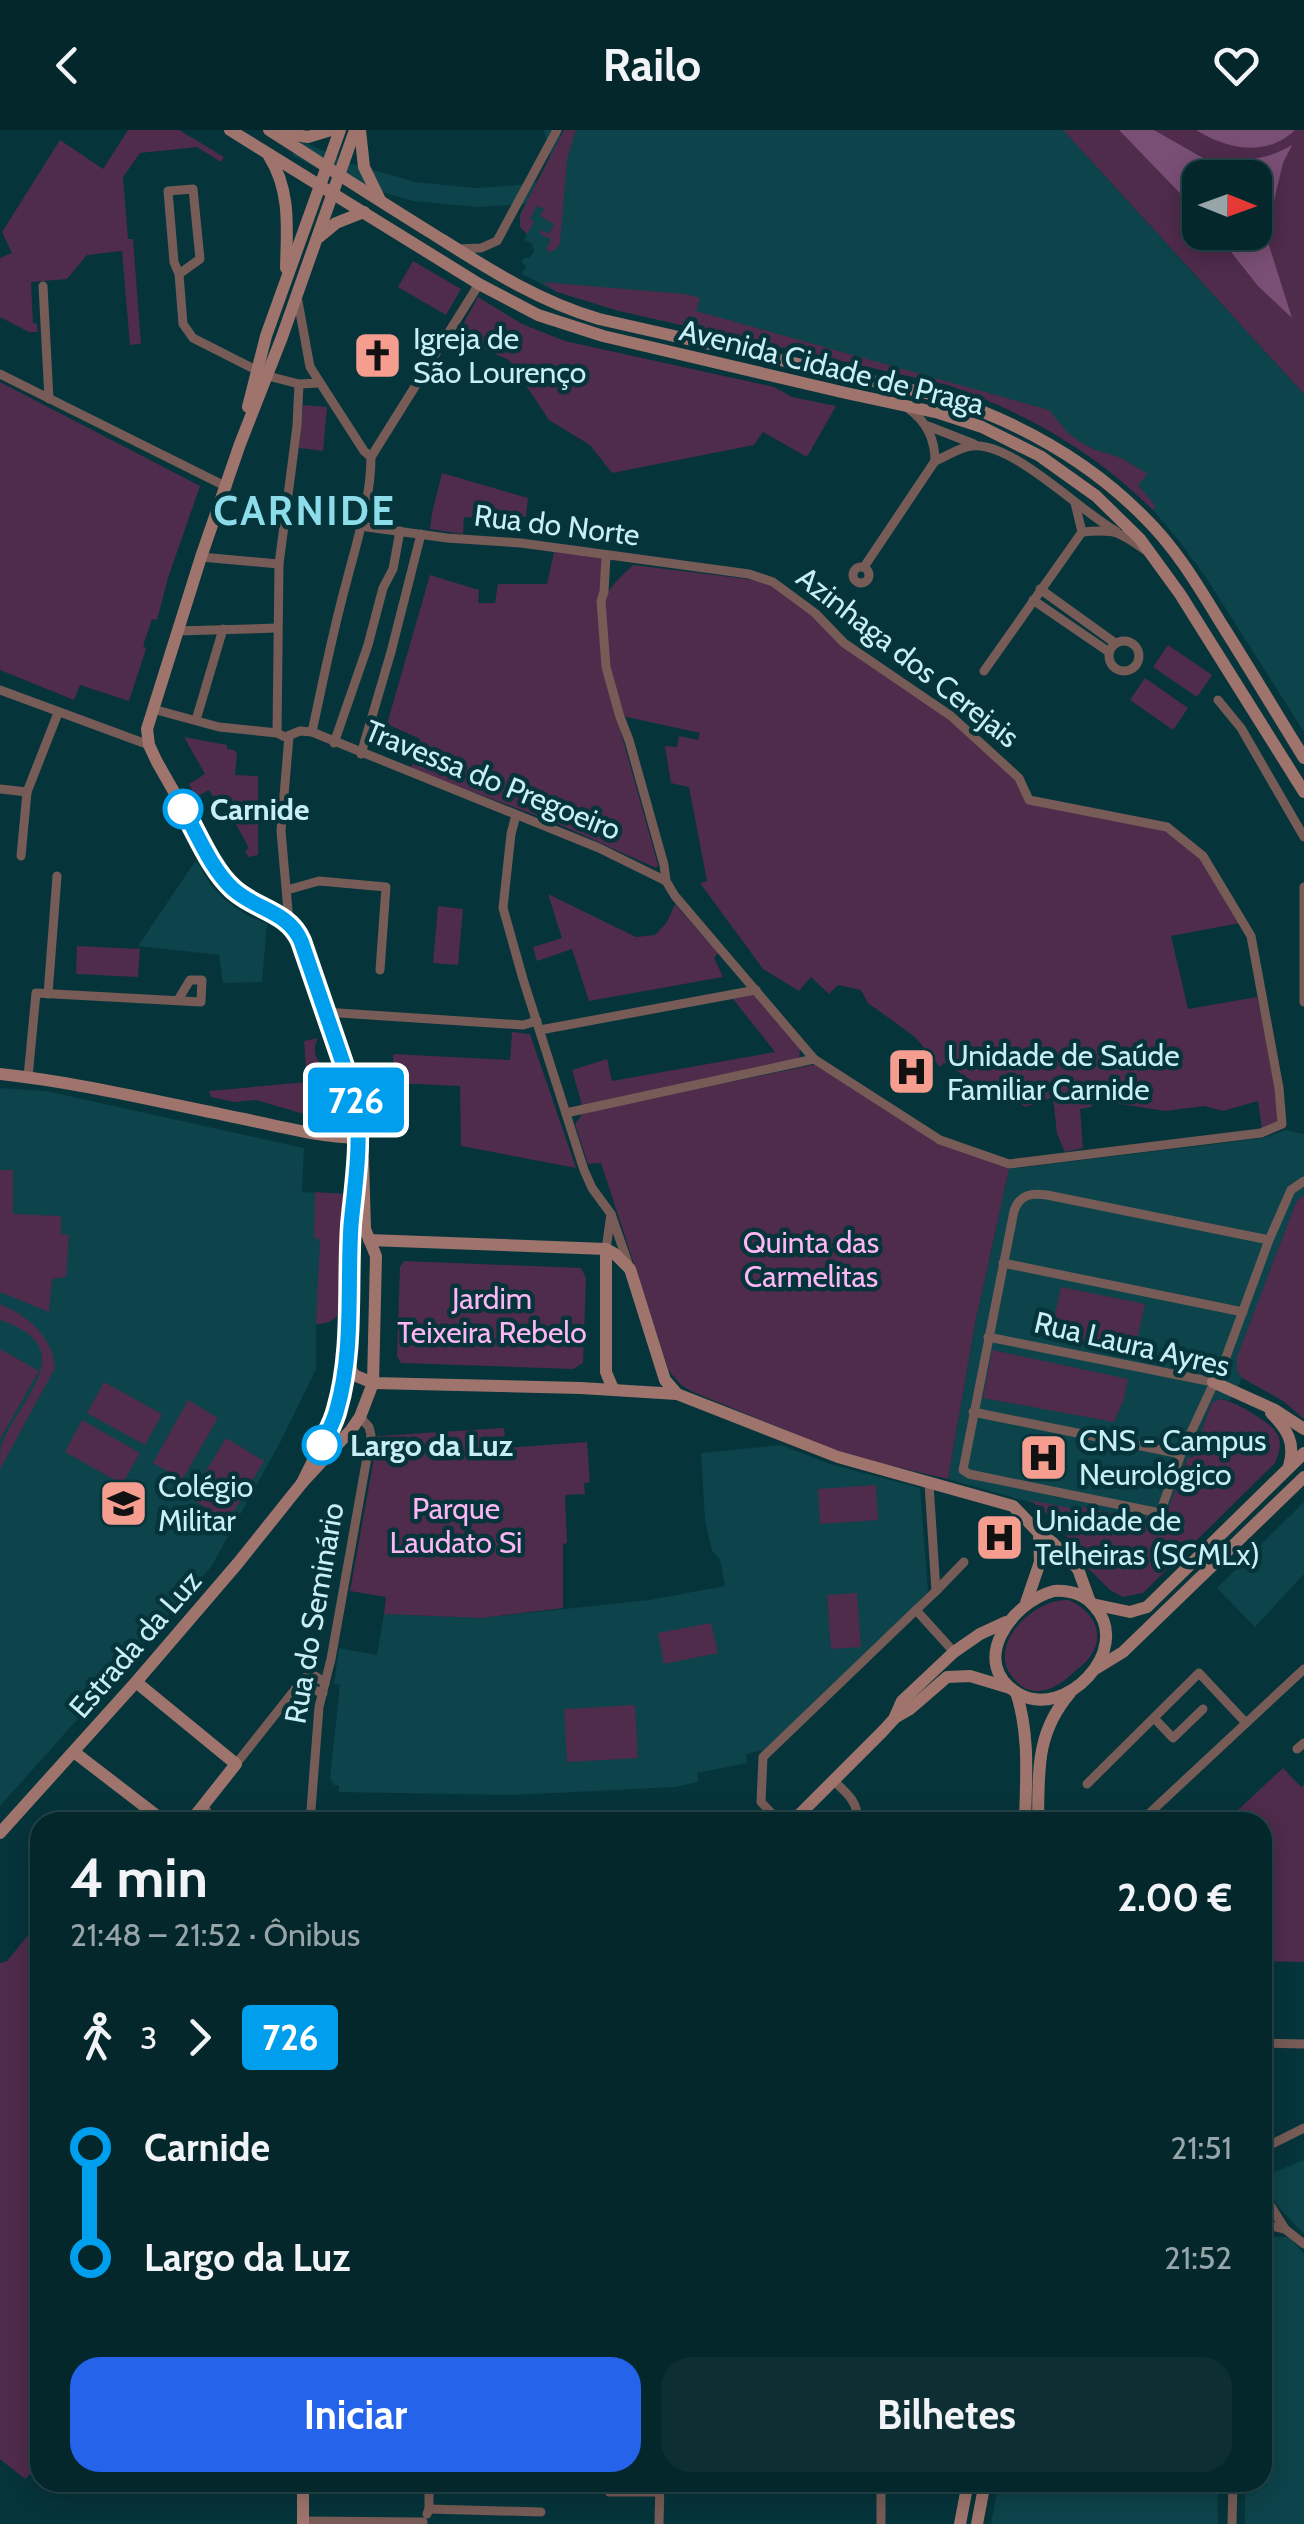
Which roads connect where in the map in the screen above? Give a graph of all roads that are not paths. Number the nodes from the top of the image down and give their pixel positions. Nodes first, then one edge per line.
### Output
1 (230, 130) edge
2 (270, 130) edge
3 (330, 130) edge
4 (340, 130) edge
5 (358, 130) edge
6 (557, 130) edge
7 (268, 154) junction
8 (326, 166) junction
9 (340, 174) junction
10 (319, 185) junction
11 (333, 193) junction
12 (381, 202) junction
13 (364, 212) junction
14 (318, 238) junction
15 (456, 249) junction
16 (179, 274) junction
17 (286, 278) junction
18 (478, 284) junction
19 (44, 286) dead end
20 (297, 296) junction
21 (262, 373) junction
22 (0, 374) edge
23 (320, 383) junction
24 (299, 384) junction
25 (50, 398) junction
26 (902, 406) junction
27 (926, 424) junction
28 (980, 446) junction
29 (371, 458) junction
30 (936, 461) junction
31 (227, 487) junction
32 (1070, 496) junction
33 (360, 526) junction
34 (400, 531) junction
35 (1116, 531) junction
36 (1082, 532) junction
37 (421, 534) junction
38 (1150, 553) junction
39 (606, 556) junction
40 (201, 557) junction
41 (279, 564) junction
42 (864, 567) dead end
43 (393, 568) junction
44 (411, 574) junction
45 (749, 574) joint
46 (1040, 590) junction
47 (1033, 600) junction
48 (276, 628) junction
49 (223, 629) junction
50 (177, 631) junction
51 (984, 670) dead end
52 (0, 690) edge
53 (1218, 700) dead end
54 (160, 711) dead end
55 (58, 713) junction
56 (196, 720) junction
57 (312, 732) junction
58 (283, 735) junction
59 (334, 743) junction
60 (149, 746) junction
61 (360, 754) junction
62 (1304, 758) edge
63 (0, 789) edge
64 (26, 792) junction
65 (1304, 792) edge
66 (516, 815) junction
67 (1304, 837) edge
68 (21, 856) dead end
69 (57, 876) dead end
70 (666, 881) junction
71 (1304, 886) edge
72 (286, 890) junction
73 (288, 922) junction
74 (380, 970) dead end
75 (1303, 978) edge
76 (756, 990) junction
77 (48, 994) junction
78 (178, 1000) dead end
79 (1304, 1002) edge
80 (324, 1012) junction
81 (538, 1026) junction
82 (814, 1059) junction
83 (0, 1074) edge
84 (28, 1078) junction
85 (566, 1113) junction
86 (359, 1138) junction
87 (1304, 1181) edge
88 (611, 1214) junction
89 (369, 1240) junction
90 (1269, 1240) junction
91 (606, 1249) junction
92 (350, 1256) junction
93 (1003, 1263) junction
94 (630, 1269) junction
95 (1242, 1312) junction
96 (988, 1337) junction
97 (346, 1360) junction
98 (659, 1361) junction
99 (1213, 1382) junction
100 (373, 1383) junction
101 (612, 1389) junction
102 (632, 1390) junction
103 (676, 1394) junction
104 (1262, 1404) junction
105 (973, 1412) junction
106 (360, 1418) junction
107 (1304, 1430) edge
108 (1304, 1453) edge
109 (1181, 1454) junction
110 (1282, 1475) junction
111 (1302, 1480) edge
112 (302, 1483) junction
113 (929, 1484) junction
114 (1039, 1533) junction
115 (964, 1562) dead end
116 (936, 1591) junction
117 (1091, 1603) junction
118 (1024, 1606) junction
119 (916, 1610) junction
120 (1008, 1621) junction
121 (954, 1652) junction
122 (1093, 1670) junction
123 (1300, 1672) edge
124 (136, 1682) junction
125 (1304, 1684) edge
126 (1076, 1687) junction
127 (324, 1688) junction
128 (1014, 1690) junction
129 (1203, 1709) dead end
130 (894, 1718) junction
131 (1154, 1718) junction
132 (1246, 1723) junction
133 (74, 1752) junction
134 (236, 1764) junction
135 (834, 1781) junction
136 (1086, 1784) dead end
137 (151, 1812) edge
138 (199, 1812) edge
139 (310, 1812) edge
140 (770, 1812) edge
141 (802, 1812) edge
142 (858, 1812) edge
143 (1025, 1812) edge
144 (1038, 1812) edge
145 (1151, 1812) edge
146 (0, 1833) edge
147 (1272, 2043) edge
148 (1304, 2044) edge
149 (1304, 2128) edge
150 (1272, 2145) edge
151 (1272, 2209) edge
152 (1272, 2226) edge
153 (1284, 2229) junction
154 (1304, 2244) edge
155 (304, 2492) edge
156 (429, 2492) edge
157 (659, 2492) edge
158 (881, 2492) edge
159 (966, 2492) edge
160 (984, 2492) edge
161 (1233, 2492) edge
162 (429, 2509) junction
163 (541, 2512) dead end
164 (303, 2522) edge
165 (423, 2523) edge
166 (659, 2524) edge
167 (881, 2524) edge
168 (960, 2524) edge
169 (977, 2524) edge
170 (1232, 2524) edge

1 - 7 main road, Avenida Cidade de Praga
2 - 3 main road
2 - 8 main road, Avenida Cidade de Praga
4 - 8 main road
5 - 9 main road
5 - 12 main road
6 - 15 street
7 - 10 main road, Avenida Cidade de Praga
7 - 17 main road
8 - 9 main road, Avenida Cidade de Praga
8 - 10 main road
9 - 11 main road
9 - 12 main road, Avenida Cidade de Praga
10 - 11 main road, Avenida Cidade de Praga
10 - 17 main road
11 - 13 main road, Avenida Cidade de Praga
11 - 14 main road
12 - 15 main road, Avenida Cidade de Praga
13 - 14 main road
13 - 18 main road, Avenida Cidade de Praga
14 - 20 main road
15 - 62 main road, Avenida Cidade de Praga
16 - 16 street
16 - 21 street
17 - 21 main road
18 - 26 main road, Avenida Cidade de Praga
18 - 29 street
19 - 25 street
20 - 21 main road
20 - 23 street
21 - 24 street
21 - 31 main road
22 - 25 street
23 - 24 street
23 - 29 street
24 - 41 street
25 - 31 street
26 - 27 street
26 - 38 main road, Avenida Cidade de Praga
27 - 28 street
27 - 30 street
28 - 30 street
28 - 32 street
29 - 33 street
30 - 42 street
31 - 40 main road
32 - 35 street
32 - 36 street
33 - 34 street, Rua do Norte
33 - 57 street
34 - 37 street, Rua do Norte
34 - 43 street
35 - 36 street
35 - 38 street
36 - 46 street
37 - 39 street, Rua do Norte
37 - 44 street
38 - 65 main road, Avenida Cidade de Praga
39 - 45 street, Rua do Norte
39 - 70 street
40 - 41 street
40 - 50 main road
41 - 48 street
43 - 44 street
43 - 59 street
44 - 61 street
45 - 82 street, Azinhaga dos Cerejais
46 - 47 street
46 - 47 street
47 - 51 street
48 - 49 street
48 - 58 street
49 - 50 street
49 - 56 street
50 - 60 main road
52 - 55 street
53 - 67 street
54 - 56 street
55 - 60 street
55 - 64 street
56 - 58 street
57 - 58 street, Travessa do Pregoeiro
57 - 59 street, Travessa do Pregoeiro
58 - 72 street
59 - 61 street, Travessa do Pregoeiro
60 - 73 main road
61 - 66 street, Travessa do Pregoeiro
63 - 64 street
64 - 68 street
66 - 70 street, Travessa do Pregoeiro
66 - 81 street
69 - 77 street
70 - 76 street
71 - 75 street
72 - 73 street
72 - 74 street
73 - 80 main road
75 - 79 street
76 - 81 street
76 - 82 street
77 - 78 street
77 - 84 street
80 - 81 street
80 - 86 main road
81 - 85 street
82 - 85 street
83 - 84 main road
84 - 86 main road
85 - 88 street
86 - 89 main road
86 - 92 main road
87 - 90 street
88 - 91 street
88 - 94 street
89 - 91 main road
89 - 92 main road
89 - 100 main road
90 - 93 street
90 - 95 street
91 - 94 main road
91 - 101 main road
92 - 97 main road
93 - 95 street
93 - 96 street
94 - 98 main road
95 - 99 street
96 - 99 street, Rua Laura Ayres
96 - 105 street
97 - 100 main road
97 - 112 main road, Estrada da Luz
98 - 102 main road
98 - 103 main road
99 - 104 main road, Rua Laura Ayres
99 - 109 street
100 - 101 main road
100 - 106 main road, Estrada da Luz
101 - 102 main road
102 - 103 main road
103 - 113 main road
104 - 107 main road, Rua Laura Ayres
104 - 110 main road, Rua Laura Ayres
105 - 109 street
105 - 109 street
106 - 112 main road, Estrada da Luz
106 - 127 street, Rua do Seminário
108 - 110 main road
110 - 117 main road
111 - 122 main road
112 - 124 main road, Estrada da Luz
113 - 114 main road
113 - 116 street
114 - 117 main road
114 - 118 main road
115 - 116 street
116 - 119 street
117 - 118 main road
117 - 122 main road
118 - 120 main road
119 - 121 street
119 - 140 street
120 - 121 main road
120 - 128 main road
121 - 130 main road
122 - 126 main road
123 - 125 street
123 - 132 street
124 - 133 main road, Estrada da Luz
124 - 134 main road
126 - 128 main road
126 - 144 main road
127 - 134 street
127 - 139 street, Rua do Seminário
128 - 130 main road
128 - 143 main road
129 - 131 street
130 - 135 main road
131 - 132 street
131 - 136 street
132 - 145 street
133 - 137 main road
133 - 146 main road, Estrada da Luz
134 - 138 main road
135 - 141 main road
135 - 142 street
147 - 148 street
149 - 150 street
151 - 153 street
152 - 153 street
153 - 154 street
155 - 164 main road
156 - 162 street
157 - 166 street
158 - 167 street
159 - 168 main road
160 - 169 main road
161 - 170 street
162 - 163 street
162 - 165 street
164 - 165 street

